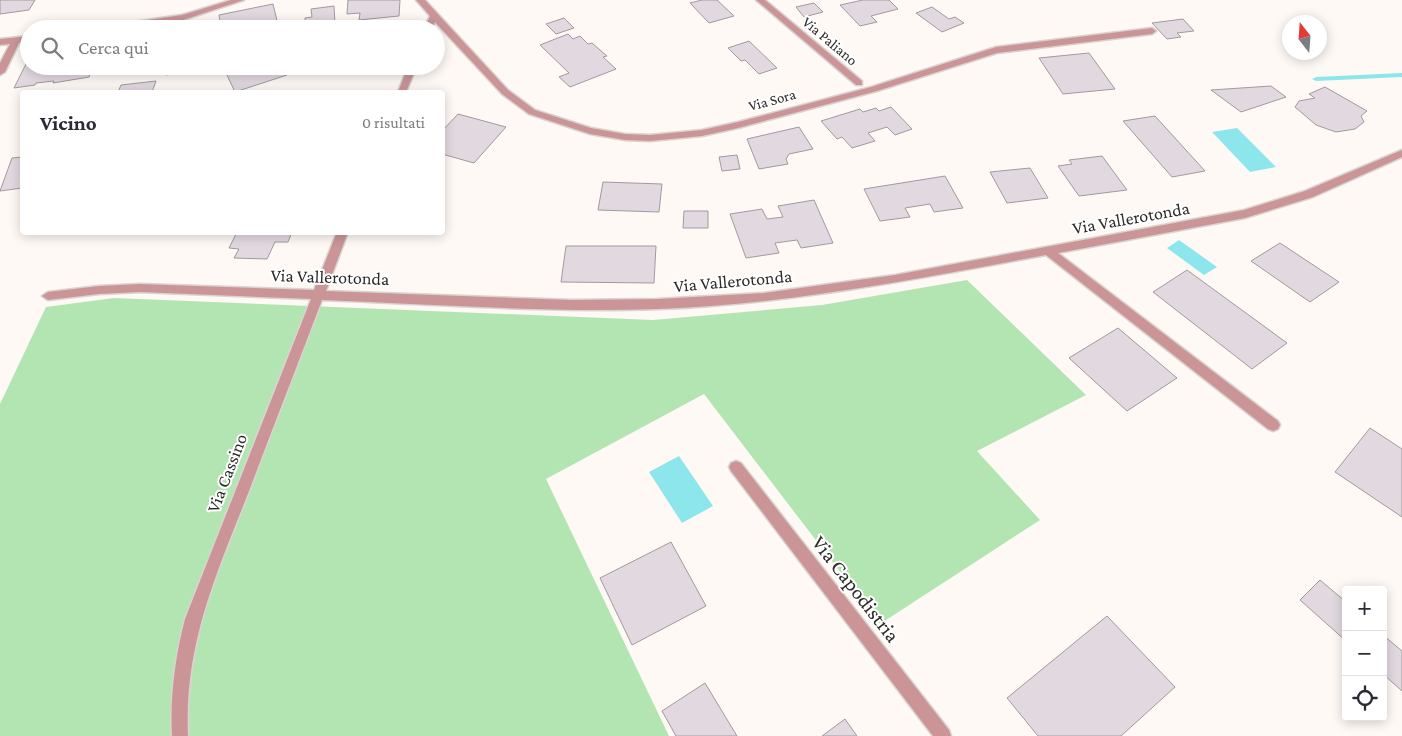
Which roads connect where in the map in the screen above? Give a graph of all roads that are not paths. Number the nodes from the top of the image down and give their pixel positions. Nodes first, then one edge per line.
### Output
1 (240, 0) edge
2 (420, 0) edge
3 (760, 0) edge
4 (434, 16) junction
5 (164, 20) edge
6 (432, 20) edge
7 (438, 20) edge
8 (445, 28) edge
9 (1152, 31) dead end
10 (16, 40) junction
11 (20, 40) edge
12 (0, 42) edge
13 (0, 72) edge
14 (409, 75) edge
15 (858, 83) dead end
16 (403, 90) edge
17 (1402, 153) edge
18 (342, 235) edge
19 (1048, 251) junction
20 (317, 294) junction
21 (48, 296) dead end
22 (1273, 425) dead end
23 (736, 467) dead end
24 (180, 736) edge
25 (942, 736) edge

1 - 5 street
2 - 4 street
3 - 15 street, Via Paliano
4 - 6 street
4 - 7 street, Via Sora
8 - 9 street, Via Sora
10 - 11 street
10 - 12 street
10 - 13 street
14 - 16 street
17 - 19 street, Via Vallerotonda
18 - 20 street, Via Cassino
19 - 20 street, Via Vallerotonda
19 - 22 street
20 - 21 street, Via Vallerotonda
20 - 24 street, Via Cassino
23 - 25 street, Via Capodistria

